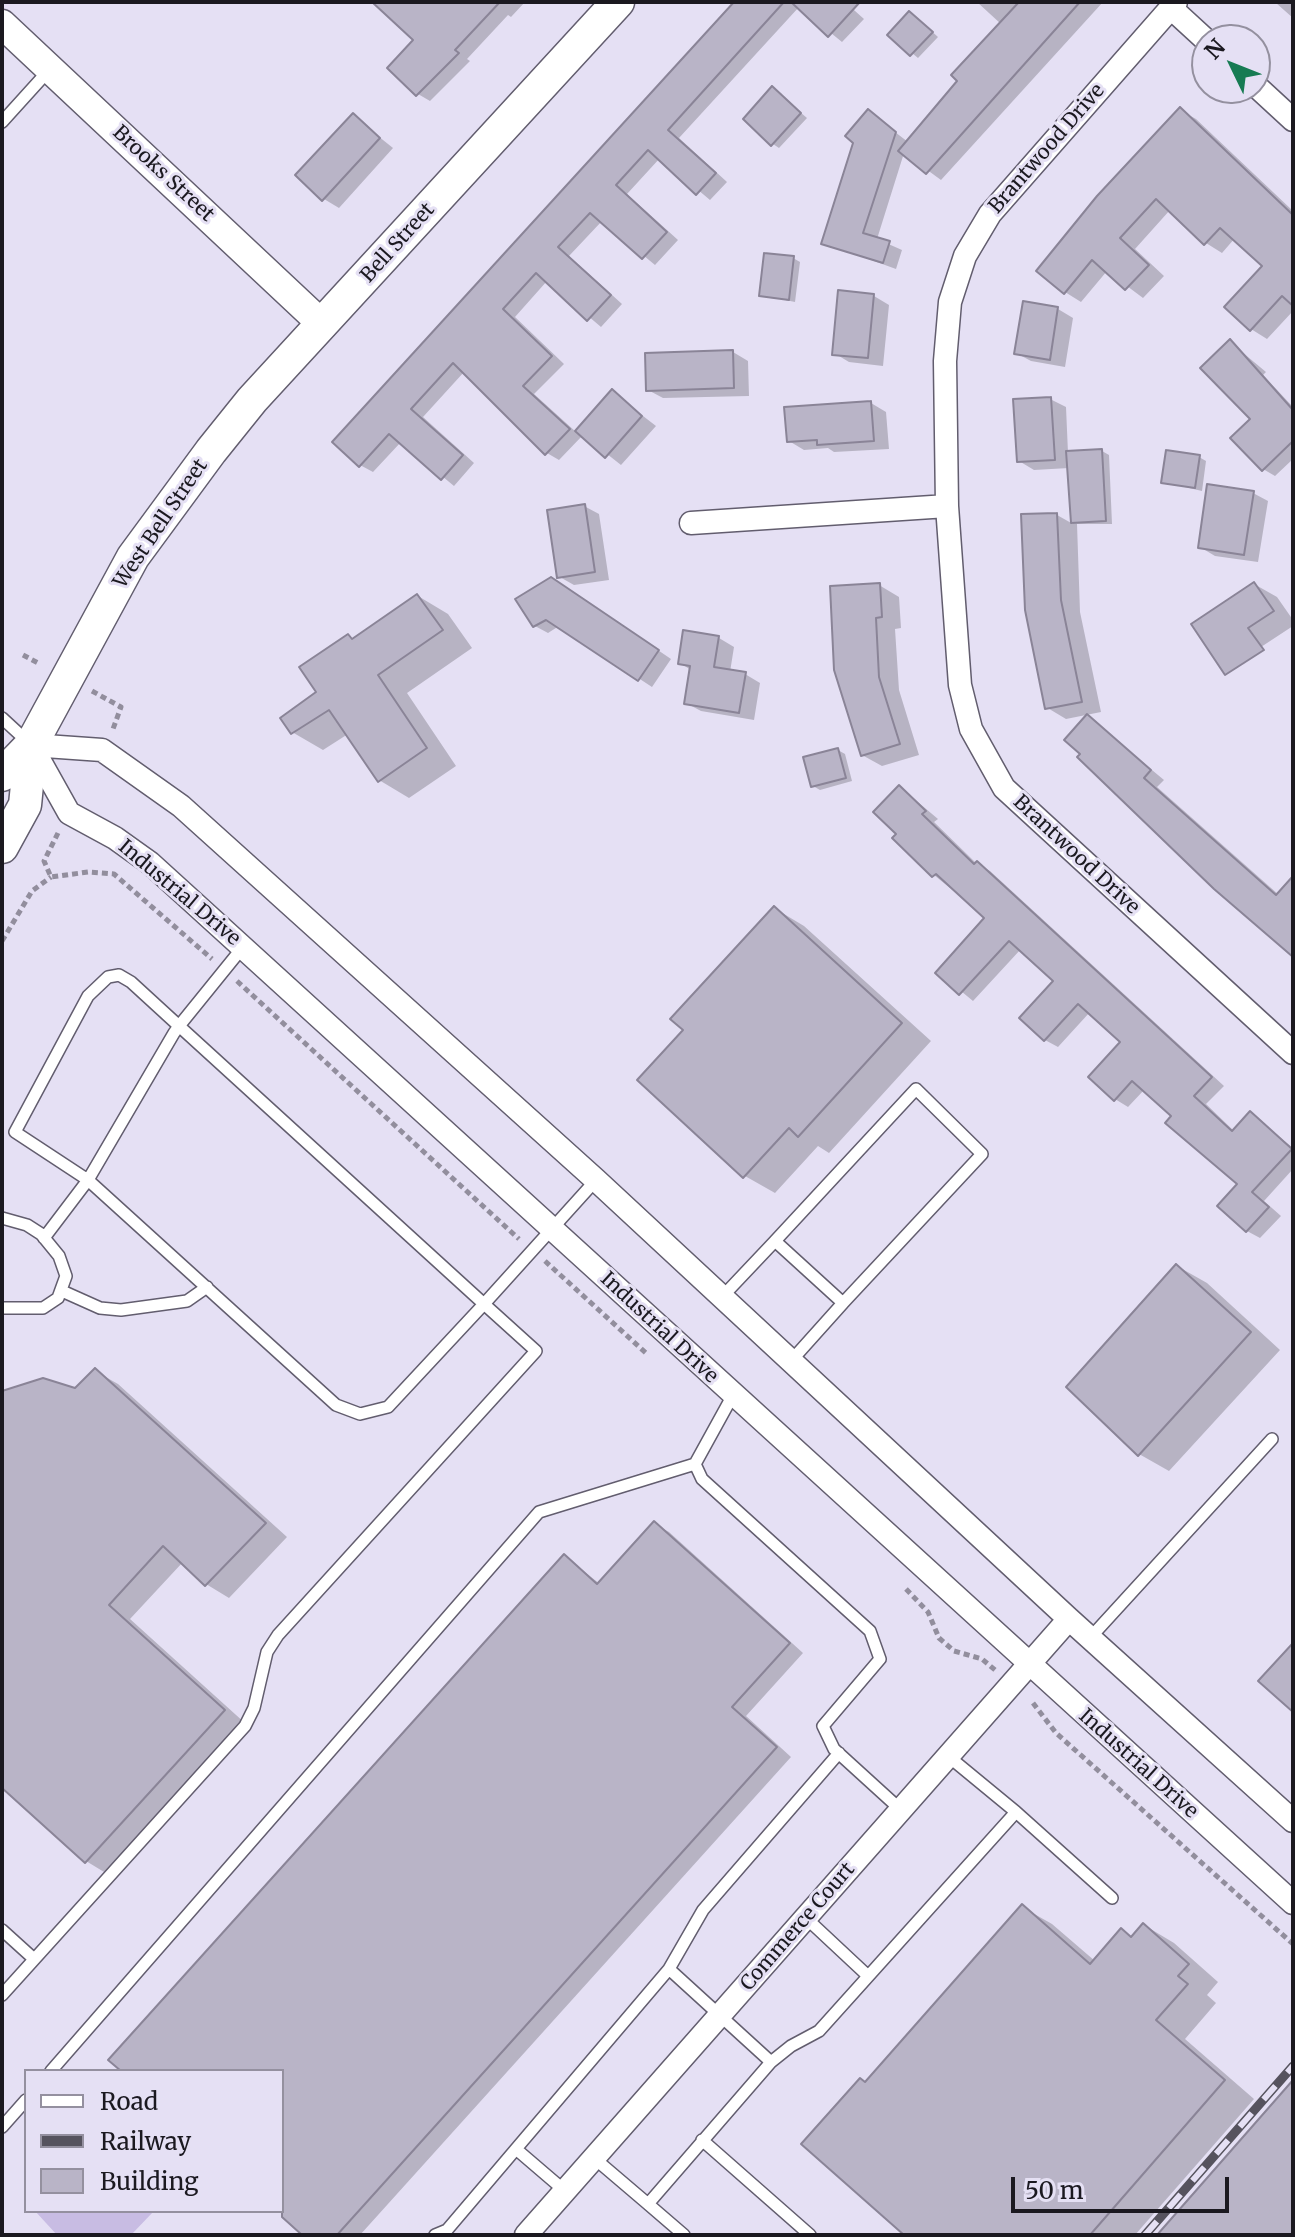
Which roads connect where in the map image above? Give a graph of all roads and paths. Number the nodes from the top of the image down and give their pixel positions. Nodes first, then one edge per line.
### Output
1 (618, 2) edge
2 (1173, 5) edge
3 (2, 24) edge
4 (1191, 24) edge
5 (51, 69) junction
6 (1271, 100) edge
7 (1293, 120) edge
8 (2, 122) edge
9 (323, 325) junction
10 (947, 506) junction
11 (691, 523) dead end
12 (2, 718) edge
13 (31, 745) junction
14 (2, 775) edge
15 (2, 847) edge
16 (44, 861) dead end
17 (51, 877) junction
18 (2, 941) edge
19 (243, 947) junction
20 (224, 970) junction
21 (179, 1026) junction
22 (1293, 1053) edge
23 (88, 1180) junction
24 (596, 1180) junction
25 (2, 1218) edge
26 (551, 1228) junction
27 (44, 1238) junction
28 (775, 1241) junction
29 (531, 1250) junction
30 (207, 1287) junction
31 (62, 1291) junction
32 (722, 1297) junction
33 (843, 1303) junction
34 (484, 1304) junction
35 (2, 1308) edge
36 (649, 1355) dead end
37 (791, 1361) junction
38 (733, 1395) junction
39 (1272, 1439) dead end
40 (695, 1464) junction
41 (899, 1581) dead end
42 (1069, 1619) junction
43 (1090, 1638) junction
44 (1029, 1666) junction
45 (1012, 1685) junction
46 (839, 1753) junction
47 (948, 1756) junction
48 (901, 1810) junction
49 (1016, 1812) junction
50 (1293, 1821) edge
51 (1112, 1898) dead end
52 (1293, 1903) edge
53 (806, 1918) junction
54 (2, 1930) edge
55 (1293, 1944) edge
56 (34, 1959) junction
57 (669, 1969) junction
58 (867, 1975) junction
59 (2, 1995) edge
60 (721, 2015) junction
61 (771, 2062) junction
62 (53, 2069) edge
63 (24, 2102) edge
64 (2, 2127) edge
65 (702, 2140) junction
66 (516, 2149) junction
67 (594, 2158) junction
68 (565, 2191) junction
69 (648, 2204) junction
70 (435, 2235) edge
71 (526, 2235) edge
72 (684, 2235) edge
73 (810, 2235) edge

1 - 9 main road, Bell Street
2 - 4 street
2 - 10 street, Brantwood Drive
3 - 5 street, Brooks Street
5 - 8 lane
5 - 9 street, Brooks Street
6 - 7 street
9 - 13 main road, West Bell Street
10 - 11 street
10 - 22 street, Brantwood Drive
12 - 13 lane
13 - 14 main road, West Bell Street
13 - 15 main road, West Bell Street
13 - 19 street, Industrial Drive
13 - 24 street
16 - 17 path
17 - 18 path
17 - 20 path
19 - 20 lane
19 - 26 street, Industrial Drive
20 - 21 lane
20 - 29 path
21 - 23 lane
21 - 23 lane
21 - 34 lane
23 - 27 lane
23 - 30 lane
24 - 26 lane
24 - 32 street
25 - 27 lane
26 - 29 lane
26 - 38 street, Industrial Drive
27 - 31 lane
28 - 32 lane
28 - 33 lane
28 - 33 lane
29 - 34 lane
29 - 36 path
30 - 31 lane
30 - 34 lane
31 - 35 lane
32 - 37 street
33 - 37 lane
34 - 56 lane
37 - 42 street
38 - 40 lane
38 - 44 street, Industrial Drive
39 - 43 lane
40 - 46 lane
40 - 62 lane
41 - 45 path
42 - 43 street
42 - 44 street, Commerce Court
43 - 50 street
44 - 45 street, Commerce Court
44 - 52 street, Industrial Drive
45 - 47 street, Commerce Court
45 - 55 path
46 - 48 lane
46 - 57 lane
47 - 48 street, Commerce Court
47 - 49 lane
48 - 53 street, Commerce Court
49 - 51 lane
49 - 58 lane
53 - 58 lane
53 - 60 street, Commerce Court
54 - 56 lane
56 - 59 lane
57 - 60 lane
57 - 66 lane
58 - 61 lane
60 - 61 lane
60 - 67 street, Commerce Court
61 - 65 lane
63 - 64 lane
65 - 69 lane
65 - 73 lane
66 - 68 lane
66 - 70 lane
67 - 68 street, Commerce Court
67 - 69 lane
68 - 71 street, Commerce Court
69 - 72 lane

